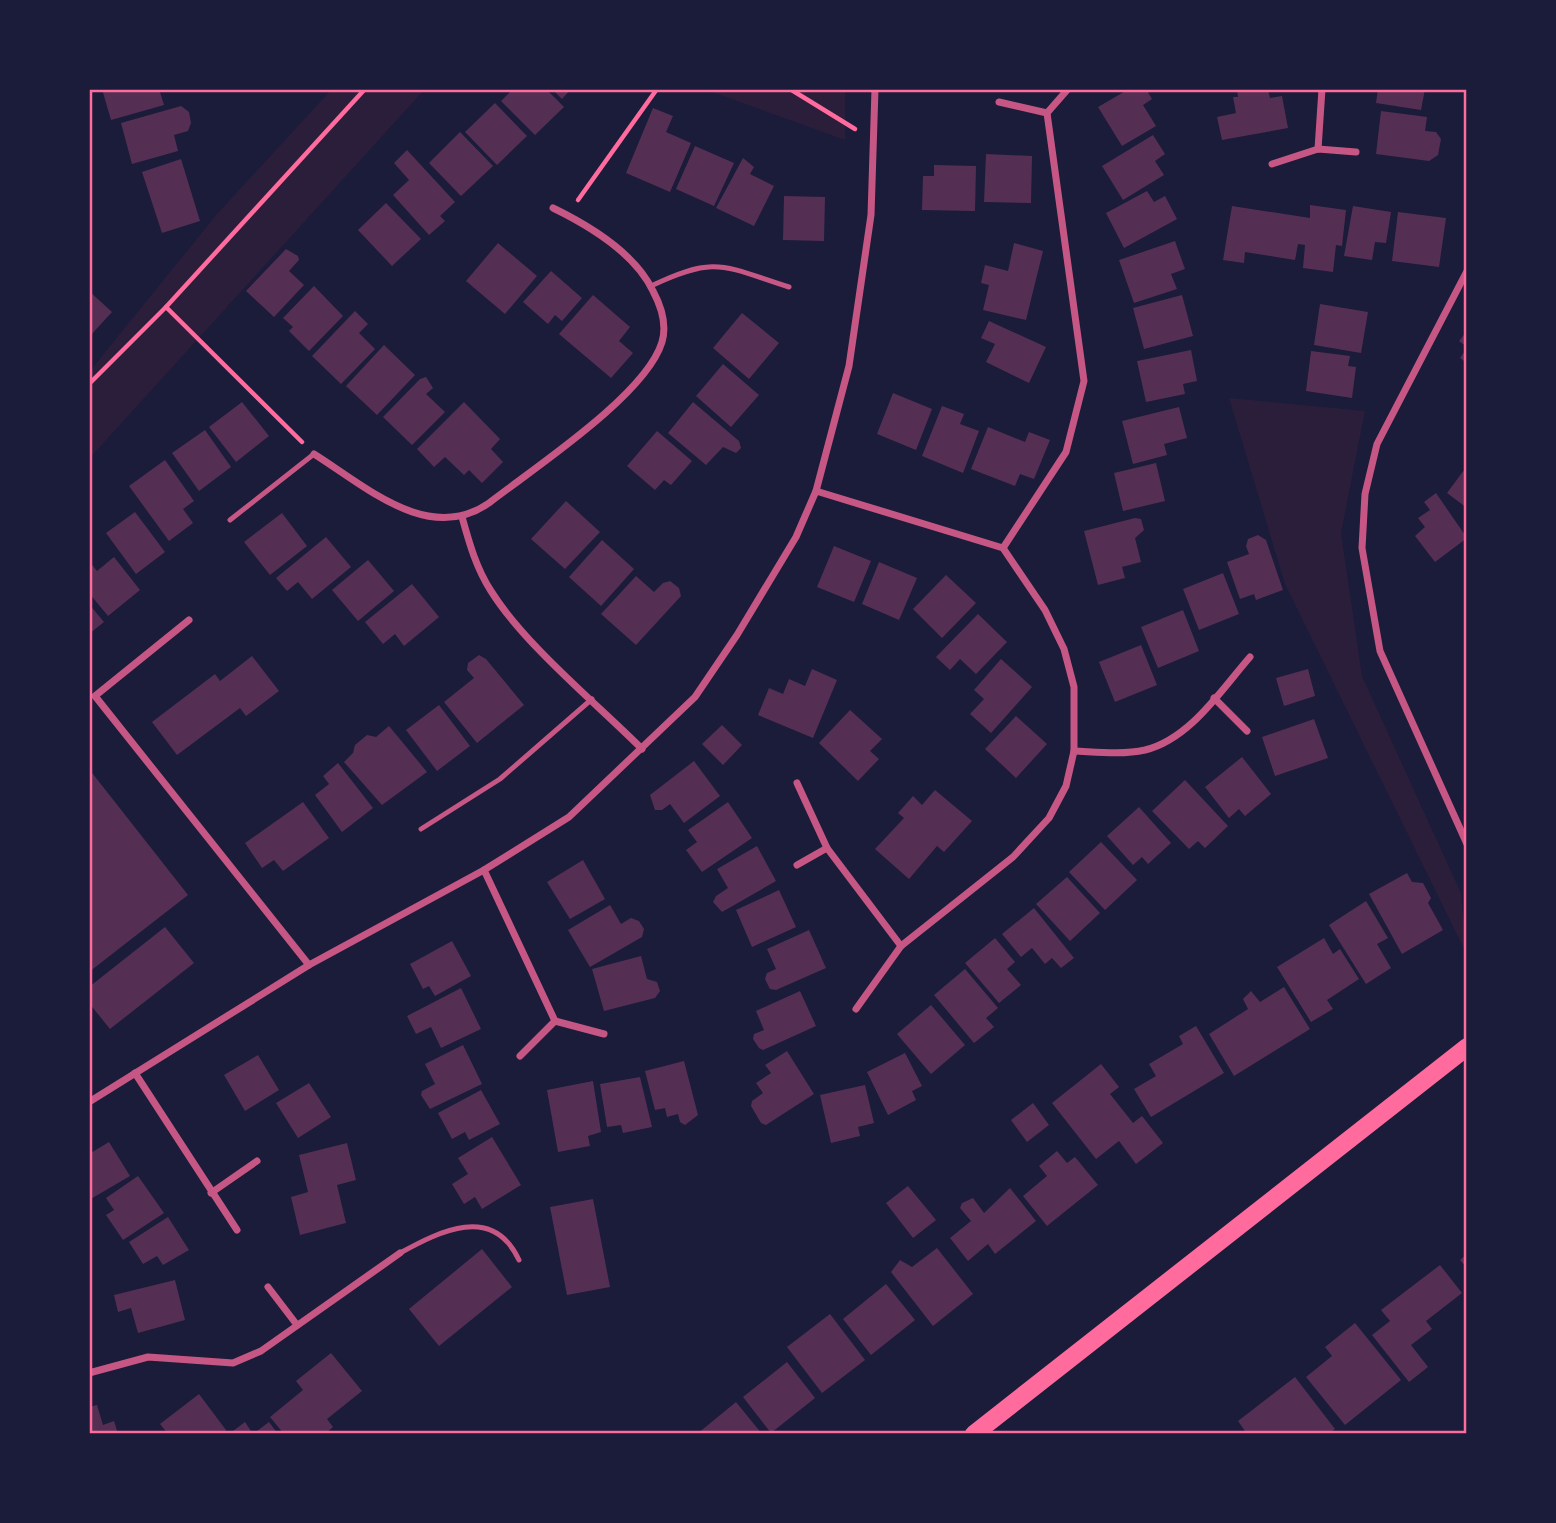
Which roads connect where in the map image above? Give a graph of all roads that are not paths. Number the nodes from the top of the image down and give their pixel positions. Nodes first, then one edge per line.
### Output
1 (875, 89) edge
2 (1068, 89) edge
3 (1322, 89) edge
4 (999, 102) dead end
5 (1047, 113) junction
6 (1318, 149) junction
7 (1356, 152) dead end
8 (1272, 164) dead end
9 (553, 208) dead end
10 (1467, 271) edge
11 (651, 286) junction
12 (789, 287) dead end
13 (314, 454) joint
14 (816, 491) junction
15 (462, 517) junction
16 (230, 520) dead end
17 (1003, 548) junction
18 (189, 620) dead end
19 (1250, 657) dead end
20 (1214, 698) junction
21 (592, 699) junction
22 (1247, 731) dead end
23 (642, 749) junction
24 (1074, 751) junction
25 (797, 783) dead end
26 (421, 829) dead end
27 (1467, 844) edge
28 (827, 848) junction
29 (797, 865) dead end
30 (484, 870) junction
31 (901, 946) junction
32 (309, 965) junction
33 (856, 1009) dead end
34 (555, 1021) junction
35 (604, 1034) dead end
36 (1467, 1047) edge
37 (520, 1056) dead end
38 (135, 1073) junction
39 (89, 1102) edge
40 (257, 1161) dead end
41 (211, 1194) junction
42 (237, 1230) dead end
43 (400, 1253) joint
44 (519, 1260) dead end
45 (268, 1287) dead end
46 (297, 1325) junction
47 (89, 1373) edge
48 (974, 1434) edge

1 - 14 street
2 - 5 street
3 - 6 street
4 - 5 street
5 - 17 street
6 - 7 street
6 - 8 street
9 - 11 street
10 - 27 street
11 - 12 lane
11 - 15 street
13 - 15 street
13 - 16 lane
14 - 17 street
14 - 23 street
15 - 21 street
17 - 24 street
18 - 32 street
19 - 20 street
20 - 22 street
20 - 24 street
21 - 23 street
21 - 26 lane
23 - 30 street
24 - 31 street
25 - 28 street
28 - 29 street
28 - 31 street
30 - 32 street
30 - 34 street
31 - 33 street
32 - 38 street
34 - 35 street
34 - 37 street
36 - 48 main road
38 - 39 street
38 - 41 street
40 - 41 street
41 - 42 street
43 - 44 lane
43 - 46 street
45 - 46 street
46 - 47 street

